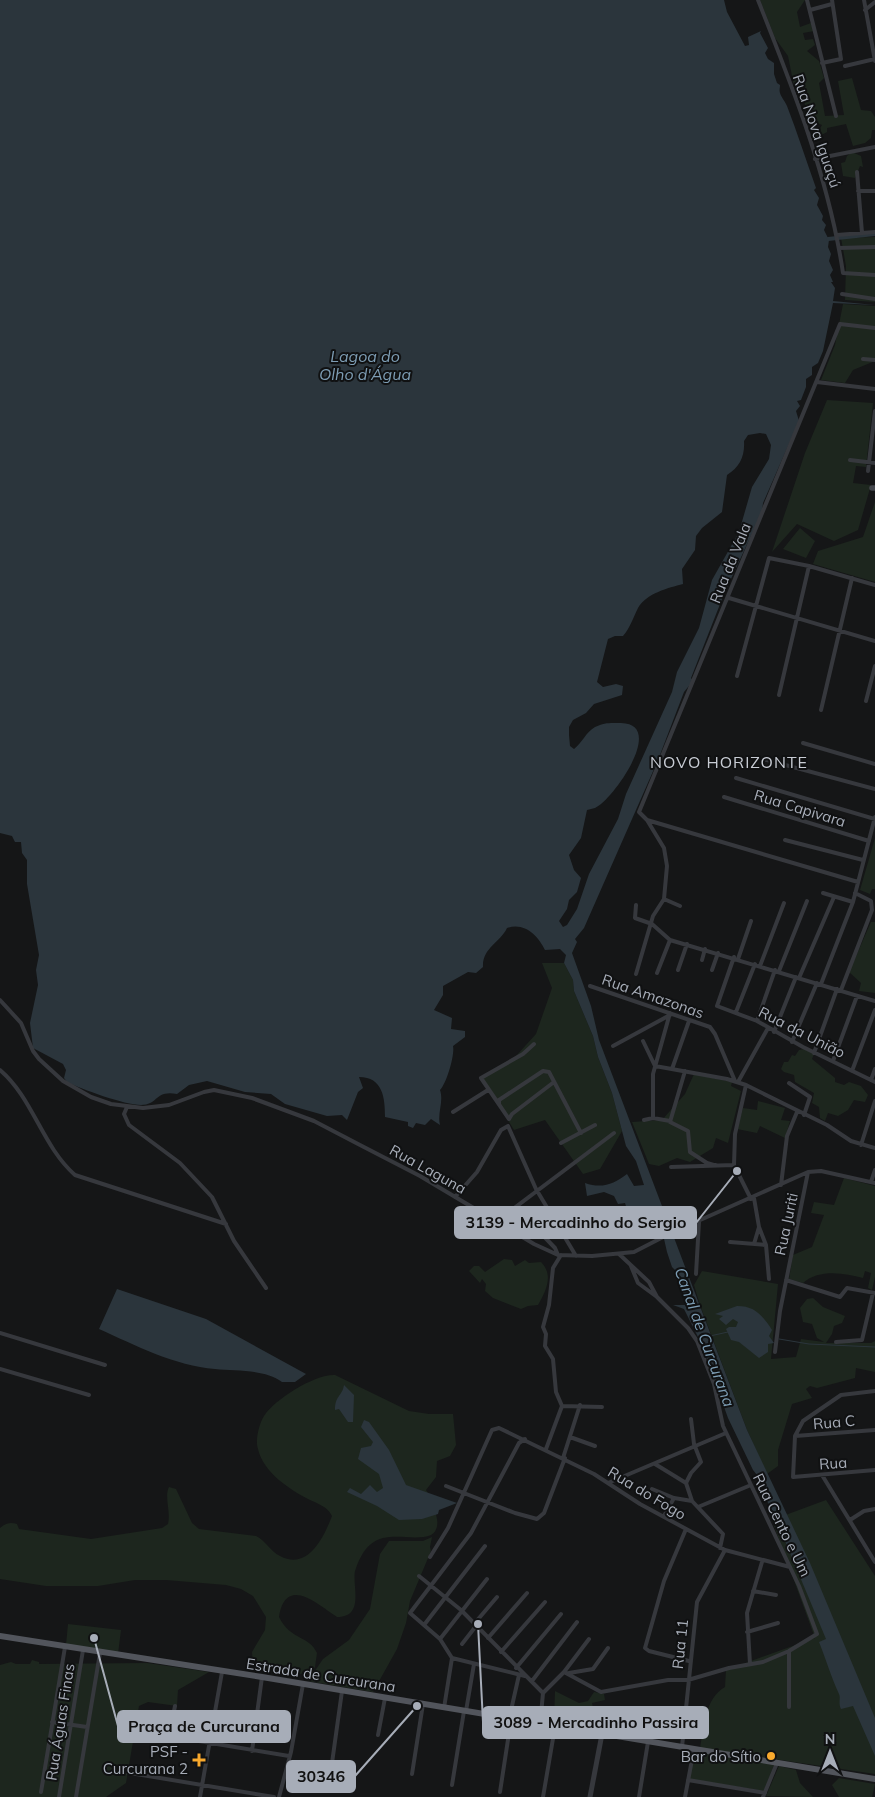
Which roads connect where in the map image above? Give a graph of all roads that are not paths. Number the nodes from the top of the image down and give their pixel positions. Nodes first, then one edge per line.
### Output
1 (758, 0) edge
2 (807, 0) edge
3 (864, 0) edge
4 (832, 2) edge
5 (875, 2) edge
6 (810, 10) junction
7 (865, 10) junction
8 (875, 60) edge
9 (822, 63) junction
10 (845, 66) dead end
11 (836, 116) dead end
12 (875, 147) edge
13 (815, 159) junction
14 (857, 172) dead end
15 (858, 191) junction
16 (875, 192) edge
17 (875, 232) edge
18 (862, 233) junction
19 (837, 235) junction
20 (875, 247) edge
21 (839, 248) junction
22 (875, 275) edge
23 (842, 294) dead end
24 (875, 299) edge
25 (875, 328) edge
26 (863, 359) dead end
27 (875, 360) edge
28 (817, 382) junction
29 (875, 389) edge
30 (875, 411) edge
31 (875, 415) edge
32 (850, 460) dead end
33 (869, 462) junction
34 (875, 463) edge
35 (868, 471) dead end
36 (809, 566) junction
37 (852, 578) junction
38 (875, 585) edge
39 (728, 598) junction
40 (758, 606) junction
41 (798, 619) junction
42 (840, 631) junction
43 (875, 641) edge
44 (875, 666) edge
45 (737, 676) dead end
46 (779, 695) dead end
47 (866, 701) dead end
48 (821, 710) dead end
49 (803, 743) dead end
50 (763, 759) dead end
51 (875, 764) edge
52 (736, 778) dead end
53 (875, 789) edge
54 (724, 797) dead end
55 (875, 818) edge
56 (647, 820) junction
57 (785, 840) dead end
58 (869, 841) junction
59 (863, 860) junction
60 (858, 882) junction
61 (822, 893) dead end
62 (855, 893) junction
63 (834, 897) junction
64 (664, 900) junction
65 (807, 901) dead end
66 (853, 902) junction
67 (784, 903) dead end
68 (636, 905) dead end
69 (680, 906) dead end
70 (869, 919) junction
71 (875, 920) edge
72 (751, 921) dead end
73 (652, 924) junction
74 (670, 940) junction
75 (687, 944) junction
76 (705, 949) junction
77 (718, 953) junction
78 (736, 958) junction
79 (702, 960) dead end
80 (757, 965) junction
81 (678, 970) dead end
82 (712, 970) dead end
83 (777, 971) junction
84 (657, 973) dead end
85 (636, 974) dead end
86 (798, 978) junction
87 (819, 984) junction
88 (590, 986) dead end
89 (839, 990) junction
90 (857, 996) junction
91 (0, 1000) edge
92 (875, 1001) edge
93 (875, 1010) edge
94 (736, 1012) junction
95 (670, 1014) junction
96 (689, 1021) junction
97 (757, 1021) junction
98 (768, 1028) junction
99 (774, 1032) junction
100 (643, 1041) dead end
101 (792, 1042) junction
102 (534, 1044) dead end
103 (614, 1046) dead end
104 (814, 1053) junction
105 (833, 1061) junction
106 (655, 1066) junction
107 (672, 1069) junction
108 (0, 1070) edge
109 (875, 1070) edge
110 (685, 1071) junction
111 (852, 1071) junction
112 (873, 1081) edge
113 (554, 1082) junction
114 (736, 1082) junction
115 (789, 1083) dead end
116 (746, 1085) junction
117 (488, 1090) junction
118 (875, 1101) edge
119 (499, 1104) junction
120 (127, 1107) junction
121 (453, 1112) dead end
122 (797, 1112) junction
123 (804, 1115) junction
124 (654, 1118) junction
125 (509, 1119) junction
126 (644, 1120) dead end
127 (670, 1121) junction
128 (595, 1125) dead end
129 (508, 1126) junction
130 (581, 1133) junction
131 (614, 1133) dead end
132 (561, 1143) dead end
133 (861, 1145) junction
134 (875, 1148) edge
135 (734, 1165) junction
136 (718, 1166) junction
137 (671, 1167) dead end
138 (875, 1170) edge
139 (808, 1172) junction
140 (873, 1182) edge
141 (781, 1185) junction
142 (536, 1189) junction
143 (455, 1196) junction
144 (752, 1198) junction
145 (497, 1221) junction
146 (699, 1222) junction
147 (226, 1224) junction
148 (533, 1225) dead end
149 (759, 1227) junction
150 (730, 1242) dead end
151 (754, 1244) junction
152 (766, 1245) junction
153 (618, 1254) junction
154 (559, 1255) junction
155 (576, 1256) junction
156 (630, 1264) junction
157 (696, 1274) dead end
158 (769, 1279) dead end
159 (786, 1280) junction
160 (266, 1288) dead end
161 (874, 1293) edge
162 (657, 1297) junction
163 (0, 1333) edge
164 (836, 1342) dead end
165 (775, 1352) dead end
166 (105, 1365) dead end
167 (0, 1369) edge
168 (875, 1391) edge
169 (89, 1395) dead end
170 (562, 1406) junction
171 (580, 1406) junction
172 (602, 1407) dead end
173 (691, 1419) dead end
174 (875, 1430) edge
175 (726, 1433) junction
176 (796, 1436) junction
177 (570, 1437) junction
178 (525, 1439) junction
179 (596, 1446) dead end
180 (695, 1448) junction
181 (546, 1449) junction
182 (564, 1458) junction
183 (655, 1464) junction
184 (875, 1470) edge
185 (822, 1475) junction
186 (608, 1483) junction
187 (686, 1483) junction
188 (751, 1485) junction
189 (446, 1486) dead end
190 (652, 1489) dead end
191 (464, 1493) junction
192 (674, 1498) junction
193 (692, 1501) junction
194 (488, 1503) junction
195 (698, 1507) junction
196 (875, 1509) edge
197 (664, 1516) junction
198 (850, 1520) junction
199 (686, 1529) junction
200 (484, 1546) dead end
201 (720, 1548) junction
202 (724, 1550) junction
203 (430, 1557) dead end
204 (874, 1559) edge
205 (762, 1562) junction
206 (790, 1567) junction
207 (420, 1576) dead end
208 (487, 1578) dead end
209 (430, 1585) junction
210 (753, 1591) junction
211 (527, 1593) dead end
212 (776, 1595) dead end
213 (497, 1597) dead end
214 (446, 1598) junction
215 (545, 1602) dead end
216 (461, 1610) junction
217 (561, 1614) dead end
218 (578, 1622) dead end
219 (778, 1623) dead end
220 (424, 1625) junction
221 (475, 1625) junction
222 (747, 1632) junction
223 (0, 1636) edge
224 (488, 1638) junction
225 (440, 1639) junction
226 (589, 1639) dead end
227 (462, 1644) dead end
228 (65, 1647) junction
229 (608, 1648) dead end
230 (83, 1650) junction
231 (789, 1651) junction
232 (501, 1652) junction
233 (100, 1653) junction
234 (452, 1658) junction
235 (689, 1661) junction
236 (474, 1664) junction
237 (750, 1664) junction
238 (516, 1668) junction
239 (222, 1672) junction
240 (567, 1672) junction
241 (519, 1674) junction
242 (525, 1676) junction
243 (262, 1677) junction
244 (532, 1680) junction
245 (688, 1680) junction
246 (303, 1684) junction
247 (342, 1691) junction
248 (543, 1693) junction
249 (385, 1698) junction
250 (423, 1704) junction
251 (175, 1706) dead end
252 (790, 1707) dead end
253 (444, 1708) junction
254 (465, 1711) junction
255 (510, 1719) junction
256 (52, 1722) junction
257 (70, 1725) junction
258 (540, 1725) junction
259 (87, 1727) junction
260 (555, 1727) junction
261 (138, 1732) dead end
262 (602, 1734) junction
263 (378, 1735) dead end
264 (169, 1736) junction
265 (648, 1742) junction
266 (210, 1743) junction
267 (682, 1747) junction
268 (694, 1749) junction
269 (252, 1751) junction
270 (289, 1756) junction
271 (332, 1763) dead end
272 (777, 1763) junction
273 (124, 1772) dead end
274 (412, 1774) dead end
275 (874, 1779) edge
276 (688, 1780) junction
277 (202, 1784) junction
278 (452, 1785) dead end
279 (41, 1792) dead end
280 (500, 1792) dead end
281 (764, 1795) edge
282 (59, 1797) edge
283 (76, 1797) edge
284 (200, 1797) edge
285 (274, 1797) edge
286 (279, 1797) edge
287 (543, 1797) edge
288 (590, 1797) edge
289 (639, 1797) edge
290 (685, 1797) edge

1 - 13 street, Rua Nova Iguaçú
2 - 6 street
3 - 7 street
4 - 6 street
4 - 9 street
5 - 7 street
6 - 9 street
7 - 8 street
8 - 10 street
9 - 11 street
12 - 13 street
13 - 19 street, Rua Nova Iguaçú
14 - 15 street
15 - 16 street
15 - 18 street
17 - 18 street
18 - 19 street
19 - 21 street, Rua Nova Iguaçú
20 - 21 street
21 - 22 street, Rua Nova Iguaçú
23 - 24 street
25 - 28 street, Rua da Vala
26 - 27 street
28 - 29 street
28 - 39 street, Rua da Vala
30 - 31 street
31 - 33 street
32 - 33 street
33 - 34 street
33 - 35 street
36 - 37 street
36 - 40 street
36 - 41 street
37 - 38 street
37 - 42 street
39 - 40 street
39 - 56 street, Rua da Vala
40 - 41 street
40 - 45 street
41 - 42 street
41 - 46 street
42 - 43 street
42 - 48 street
44 - 47 street
49 - 51 street
50 - 53 street
52 - 55 street
54 - 58 street, Rua Capivara
55 - 58 street
56 - 60 street
56 - 64 street
57 - 59 street
58 - 59 street
59 - 60 street
60 - 62 street
61 - 63 street
62 - 66 street
62 - 70 street
63 - 66 street
63 - 86 street
64 - 69 street
64 - 73 street
65 - 83 street
66 - 87 street
67 - 80 street
68 - 73 street
70 - 71 street
70 - 89 street
72 - 78 street
73 - 74 street
73 - 85 street
74 - 75 street
74 - 84 street
75 - 76 street
75 - 81 street
76 - 77 street
76 - 79 street
77 - 78 street
77 - 82 street
78 - 80 street
78 - 94 street, Rua da União
80 - 83 street
80 - 94 street
83 - 86 street
83 - 97 street
86 - 87 street
86 - 99 street
87 - 89 street
87 - 101 street
88 - 95 street, Rua Amazonas
89 - 90 street
89 - 104 street
90 - 92 street
90 - 105 street
91 - 120 street, Rua Laguna
93 - 111 street
94 - 97 street, Rua da União
95 - 96 street, Rua Amazonas
95 - 103 street
95 - 106 street
96 - 107 street
96 - 114 street, Rua Amazonas
97 - 98 street, Rua da União
98 - 99 street, Rua da União
98 - 114 street
99 - 101 street, Rua da União
100 - 106 street
101 - 104 street, Rua da União
102 - 117 street
104 - 105 street, Rua da União
105 - 111 street, Rua da União
106 - 107 street
106 - 124 street
107 - 110 street
108 - 147 street
109 - 112 street
110 - 114 street
110 - 127 street
111 - 112 street, Rua da União
113 - 119 street
113 - 125 street
113 - 130 street
114 - 116 street
115 - 123 street
116 - 122 street
116 - 135 street
117 - 119 street
117 - 121 street
118 - 133 street
119 - 125 street
120 - 143 street, Rua Laguna
120 - 147 street
122 - 123 street
122 - 141 street
123 - 133 street
124 - 126 street
124 - 127 street
125 - 129 street
127 - 136 street
128 - 130 street
129 - 142 street
129 - 143 street
130 - 132 street
131 - 142 street
133 - 134 street
135 - 136 street
135 - 144 street
136 - 137 street
138 - 140 street
139 - 140 street, Rua Laguna
139 - 141 street, Rua Laguna
139 - 159 street, Rua Juriti
141 - 144 street, Rua Laguna
142 - 145 street
142 - 155 street
143 - 145 street, Rua Laguna
144 - 146 street, Rua Laguna
144 - 149 street
145 - 154 street, Rua Laguna
146 - 153 street, Rua Laguna
146 - 157 street
147 - 160 street
148 - 154 street
149 - 151 street
149 - 152 street
150 - 151 street
151 - 152 street
152 - 158 street
153 - 155 street, Rua Laguna
153 - 156 street
154 - 155 street, Rua Laguna
154 - 170 street
156 - 162 street
156 - 162 street
159 - 161 street
159 - 165 street, Rua Juriti
161 - 164 street
162 - 175 street, Rua Cento e Um
163 - 166 street
167 - 169 street
168 - 176 street
170 - 171 street
170 - 181 street
171 - 172 street
171 - 177 street
173 - 180 street
174 - 176 street, Rua C
175 - 180 street
175 - 188 street, Rua Cento e Um
176 - 185 street, Rua
177 - 179 street
177 - 182 street
178 - 181 street, Rua do Fogo
178 - 191 street, Rua do Fogo
178 - 194 street
180 - 183 street
180 - 187 street
181 - 182 street, Rua do Fogo
182 - 186 street, Rua do Fogo
182 - 194 street
183 - 186 street
183 - 187 street
184 - 185 street, Rua
185 - 198 street
186 - 197 street, Rua do Fogo
187 - 193 street
188 - 195 street
188 - 206 street, Rua Cento e Um
189 - 191 street
190 - 192 street
191 - 194 street
191 - 203 street
192 - 193 street
192 - 197 street
193 - 195 street
194 - 209 street
195 - 201 street
196 - 198 street
197 - 199 street, Rua do Fogo
198 - 204 street
199 - 201 street, Rua do Fogo
199 - 235 street
200 - 214 street
201 - 202 street, Rua do Fogo
202 - 205 street, Rua do Fogo
202 - 235 street, Rua 11
205 - 206 street, Rua do Fogo
205 - 210 street
206 - 231 street, Rua Cento e Um
207 - 209 street
208 - 216 street
209 - 214 street
209 - 220 street
210 - 212 street
210 - 222 street
211 - 224 street
213 - 221 street
214 - 216 street
214 - 220 street
215 - 232 street
216 - 221 street
216 - 225 street
217 - 238 street
218 - 244 street
219 - 222 street
220 - 225 street
221 - 224 street
221 - 227 street
222 - 237 street
223 - 228 main road, Estrada de Curcurana
224 - 232 street
225 - 234 street
226 - 240 street
228 - 230 main road, Estrada de Curcurana
228 - 256 street
229 - 240 street
230 - 233 main road, Estrada de Curcurana
230 - 257 street, Rua Águas Finas
231 - 237 street
231 - 252 street
232 - 238 street
233 - 239 main road, Estrada de Curcurana
233 - 259 street
234 - 236 street
234 - 253 street
235 - 245 street, Rua 11
236 - 241 street
236 - 254 street
237 - 245 street
238 - 242 street
239 - 243 main road, Estrada de Curcurana
239 - 266 street
240 - 245 street
240 - 248 street
241 - 242 street
241 - 255 street
242 - 244 street
243 - 246 main road, Estrada de Curcurana
243 - 269 street
244 - 248 street
245 - 267 street, Rua 11
246 - 247 main road, Estrada de Curcurana
246 - 270 street
247 - 249 main road, Estrada de Curcurana
247 - 271 street
248 - 258 street
249 - 250 main road, Estrada de Curcurana
249 - 263 street
250 - 253 main road, Estrada de Curcurana
250 - 274 street
251 - 264 street
253 - 254 main road, Estrada de Curcurana
254 - 255 main road, Estrada de Curcurana
254 - 278 street
255 - 258 main road, Estrada de Curcurana
255 - 280 street
256 - 257 street
256 - 279 street
257 - 259 street
257 - 282 street, Rua Águas Finas
258 - 260 main road, Estrada de Curcurana
259 - 283 street
260 - 262 main road, Estrada de Curcurana
260 - 287 street
261 - 264 street
262 - 265 main road, Estrada de Curcurana
262 - 288 street
264 - 266 street
265 - 267 main road, Estrada de Curcurana
265 - 289 street
266 - 269 street
266 - 277 street
267 - 268 main road, Estrada de Curcurana
268 - 272 main road, Estrada de Curcurana
268 - 276 street
269 - 270 street
270 - 286 street
272 - 275 main road, Estrada de Curcurana
272 - 281 street
273 - 277 street
276 - 281 street
276 - 290 street
277 - 284 street
277 - 285 street

